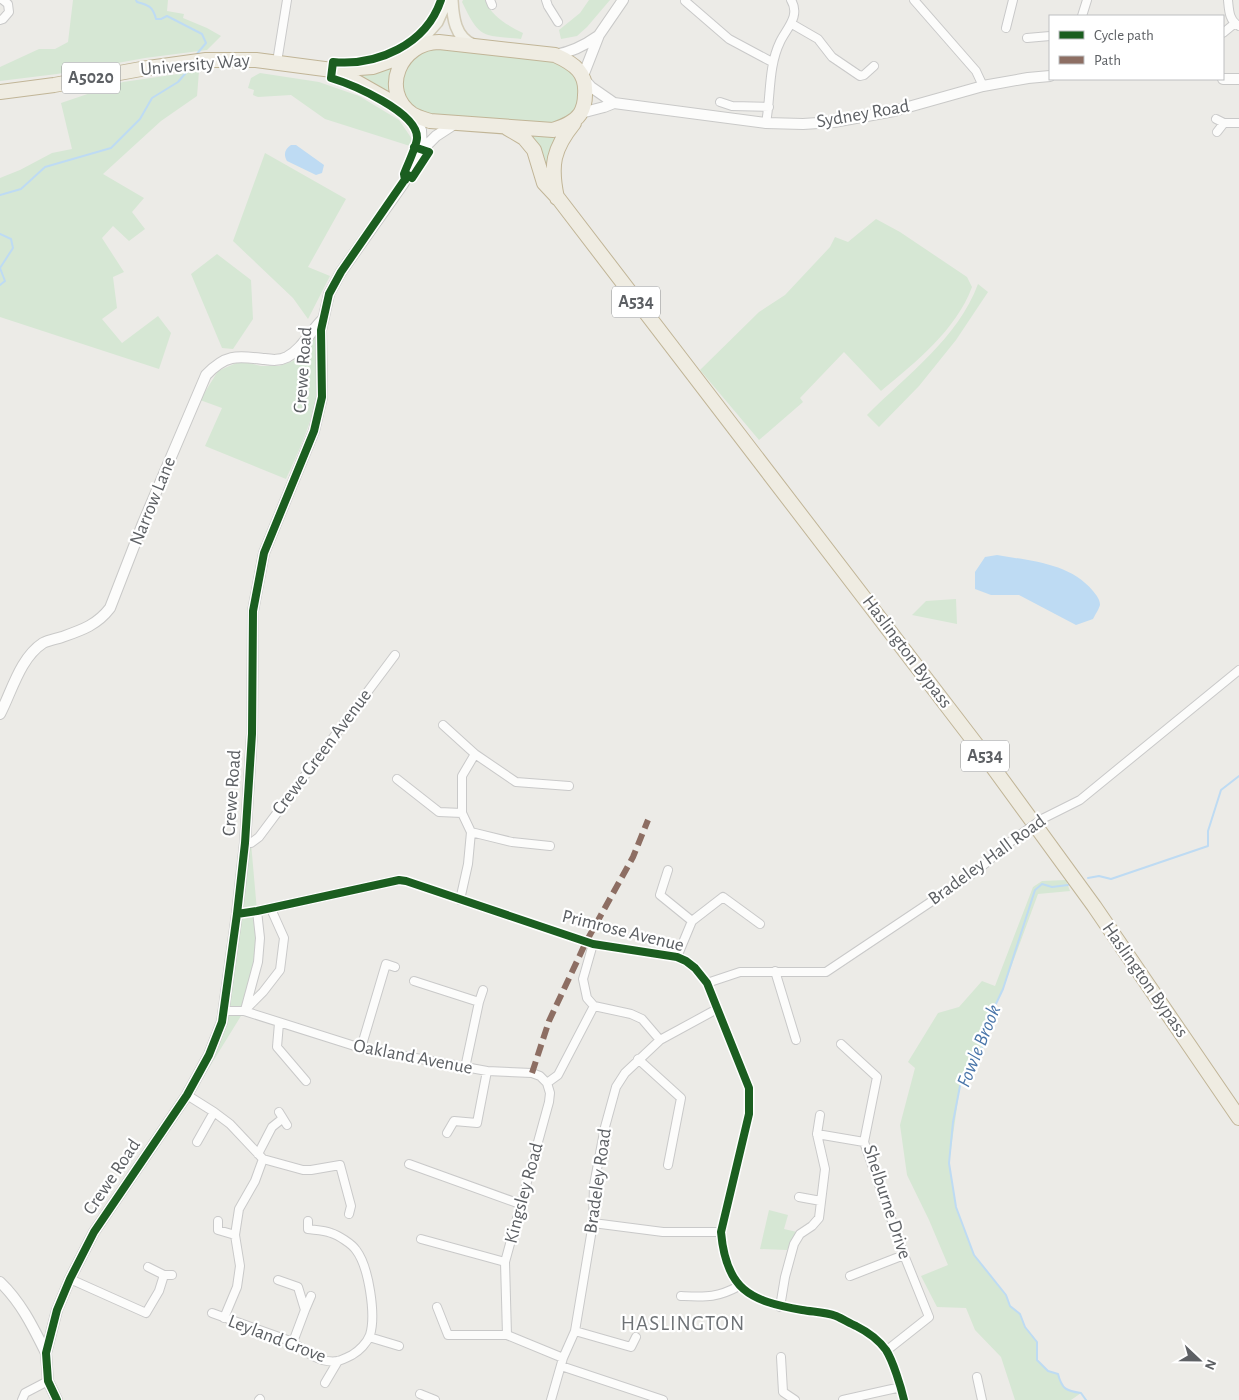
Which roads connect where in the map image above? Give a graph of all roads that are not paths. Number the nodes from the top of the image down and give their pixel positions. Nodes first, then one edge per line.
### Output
1 (3, 0) edge
2 (287, 0) edge
3 (447, 0) edge
4 (452, 0) edge
5 (546, 0) edge
6 (623, 0) edge
7 (791, 0) edge
8 (914, 0) edge
9 (1013, 0) edge
10 (1086, 0) edge
11 (1228, 0) edge
12 (685, 1) edge
13 (1082, 15) edge
14 (0, 20) edge
15 (558, 22) dead end
16 (792, 24) junction
17 (1236, 25) edge
18 (1006, 28) dead end
19 (1224, 32) edge
20 (599, 36) junction
21 (1049, 36) edge
22 (1027, 38) dead end
23 (476, 46) junction
24 (409, 52) junction
25 (555, 55) junction
26 (278, 62) junction
27 (772, 62) junction
28 (874, 66) dead end
29 (332, 70) junction
30 (1049, 76) edge
31 (584, 78) junction
32 (1224, 79) edge
33 (1239, 79) edge
34 (984, 86) junction
35 (0, 92) edge
36 (614, 102) junction
37 (720, 102) dead end
38 (769, 107) junction
39 (412, 114) junction
40 (580, 115) junction
41 (456, 123) junction
42 (766, 123) junction
43 (1239, 123) edge
44 (507, 128) junction
45 (1217, 132) dead end
46 (422, 150) junction
47 (558, 198) junction
48 (323, 320) junction
49 (395, 654) dead end
50 (1239, 670) edge
51 (0, 714) edge
52 (443, 725) dead end
53 (476, 754) junction
54 (397, 779) dead end
55 (569, 786) dead end
56 (462, 813) junction
57 (470, 832) junction
58 (244, 843) junction
59 (550, 846) dead end
60 (668, 870) dead end
61 (460, 900) junction
62 (270, 908) junction
63 (257, 911) junction
64 (237, 914) junction
65 (692, 921) junction
66 (760, 924) dead end
67 (593, 944) junction
68 (677, 957) junction
69 (395, 967) dead end
70 (774, 971) junction
71 (414, 981) dead end
72 (707, 983) junction
73 (483, 990) dead end
74 (479, 1002) junction
75 (594, 1006) junction
76 (717, 1009) junction
77 (224, 1011) junction
78 (244, 1011) junction
79 (279, 1023) junction
80 (660, 1040) junction
81 (796, 1040) dead end
82 (841, 1044) dead end
83 (361, 1048) junction
84 (638, 1059) junction
85 (464, 1068) junction
86 (487, 1071) junction
87 (306, 1081) dead end
88 (547, 1083) junction
89 (188, 1095) junction
90 (214, 1112) junction
91 (820, 1115) dead end
92 (283, 1118) dead end
93 (1239, 1118) edge
94 (448, 1133) dead end
95 (817, 1134) junction
96 (196, 1142) dead end
97 (864, 1142) junction
98 (260, 1157) junction
99 (409, 1164) dead end
100 (668, 1165) dead end
101 (799, 1197) dead end
102 (821, 1201) junction
103 (520, 1204) junction
104 (349, 1214) dead end
105 (218, 1221) dead end
106 (593, 1223) junction
107 (306, 1228) dead end
108 (721, 1232) junction
109 (235, 1235) junction
110 (421, 1238) dead end
111 (904, 1255) junction
112 (505, 1262) junction
113 (148, 1267) dead end
114 (850, 1276) dead end
115 (70, 1279) junction
116 (278, 1280) dead end
117 (0, 1282) edge
118 (739, 1286) junction
119 (311, 1296) dead end
120 (681, 1296) dead end
121 (780, 1306) junction
122 (437, 1307) dead end
123 (305, 1310) junction
124 (212, 1313) dead end
125 (224, 1318) junction
126 (575, 1331) junction
127 (507, 1335) junction
128 (636, 1336) dead end
129 (369, 1337) junction
130 (293, 1342) junction
131 (399, 1346) dead end
132 (886, 1351) junction
133 (46, 1352) junction
134 (781, 1357) dead end
135 (563, 1358) junction
136 (338, 1361) junction
137 (561, 1366) junction
138 (977, 1377) dead end
139 (48, 1381) junction
140 (325, 1382) dead end
141 (901, 1387) junction
142 (420, 1394) dead end
143 (858, 1398) edge
144 (554, 1399) edge
145 (22, 1400) edge
146 (57, 1400) edge
147 (435, 1400) edge
148 (663, 1400) edge
149 (795, 1400) edge
150 (843, 1400) edge
151 (904, 1400) edge
152 (982, 1400) edge

1 - 14 street
2 - 26 street
3 - 24 main road
4 - 23 main road
5 - 15 street
6 - 20 street
7 - 16 street
8 - 34 street
9 - 18 street
10 - 13 street
11 - 17 street
12 - 27 street
16 - 27 street
16 - 28 street
17 - 19 street
20 - 25 street
20 - 31 street
21 - 22 street
23 - 24 highway, University Way
23 - 25 highway, University Way
24 - 29 highway, University Way / A5020
24 - 39 highway
25 - 31 highway
26 - 29 highway, University Way / A5020
26 - 35 highway, University Way / A5020
27 - 38 street
29 - 39 highway, University Way / A5020
30 - 34 street, Sydney Road
31 - 36 street, Sydney Road
31 - 40 highway
32 - 33 street
34 - 42 street, Sydney Road
36 - 40 street, Sydney Road
36 - 42 street, Sydney Road
37 - 38 street
38 - 42 street
39 - 41 highway, University Way
39 - 46 street
40 - 44 highway, University Way
40 - 47 highway, Haslington Bypass / A534
41 - 44 highway, University Way
41 - 46 street, Crewe Road
43 - 45 street
44 - 47 highway, Haslington Bypass / A534
46 - 48 street, Crewe Road
47 - 93 highway, Haslington Bypass / A534
48 - 51 street, Narrow Lane
48 - 58 street, Crewe Road
49 - 58 street, Crewe Green Avenue
50 - 70 street, Bradeley Hall Road, bridge
52 - 53 street
53 - 55 street
53 - 56 street
54 - 56 street
56 - 57 street
57 - 59 street
57 - 61 street
58 - 64 street, Crewe Road
60 - 65 street
61 - 62 street, Primrose Avenue
61 - 67 street, Primrose Avenue
62 - 63 street, Primrose Avenue
62 - 78 street
63 - 64 street, Primrose Avenue
63 - 78 street
64 - 77 street, Crewe Road
65 - 66 street
65 - 68 street
67 - 68 street, Primrose Avenue
67 - 75 street
68 - 72 street, Primrose Avenue
69 - 83 street
70 - 72 street, Bradeley Hall Road
70 - 81 street
71 - 74 street
72 - 76 street, Primrose Avenue
73 - 74 street
74 - 85 street
75 - 80 street
75 - 88 street
76 - 80 street, Bradeley Road
76 - 108 street, Primrose Avenue
77 - 78 street, Oakland Avenue
77 - 89 street, Crewe Road
78 - 79 street, Oakland Avenue
79 - 83 street, Oakland Avenue
79 - 87 street
80 - 84 street, Bradeley Road
82 - 97 street, Shelburne Drive
83 - 85 street, Oakland Avenue
84 - 100 street
84 - 106 street, Bradeley Road
85 - 86 street, Oakland Avenue
86 - 88 street, Oakland Avenue
86 - 94 street
88 - 103 street, Kingsley Road
89 - 90 street
89 - 115 street, Crewe Road
90 - 96 street
90 - 98 street
91 - 95 street
92 - 98 street
95 - 97 street
95 - 102 street
97 - 111 street, Shelburne Drive
98 - 104 street
98 - 109 street
99 - 103 street
101 - 102 street
102 - 121 street
103 - 112 street, Kingsley Road
105 - 109 street
106 - 108 street
106 - 126 street, Bradeley Road
107 - 129 street
108 - 118 street, Primrose Avenue
109 - 125 street
110 - 112 street
111 - 114 street
111 - 132 street, Shelburne Drive
112 - 127 street, Kingsley Road
113 - 115 street
115 - 133 street, Crewe Road
116 - 123 street
117 - 133 street
118 - 120 street
118 - 121 street, Primrose Avenue
119 - 123 street
121 - 132 street, Primrose Avenue
122 - 127 street
123 - 130 street
124 - 125 street, Leyland Grove
125 - 130 street, Leyland Grove
126 - 128 street
126 - 135 street, Bradeley Road
127 - 135 street
129 - 131 street
129 - 136 street, Leyland Grove
130 - 136 street, Leyland Grove
132 - 141 street, Primrose Avenue
133 - 139 street, Crewe Road
134 - 149 street
135 - 137 street, Bradeley Road
136 - 140 street
137 - 144 street, Bradeley Road
137 - 148 street
138 - 152 street
139 - 145 street
139 - 146 street, Crewe Road
141 - 143 street
141 - 151 street, Primrose Avenue
142 - 147 street
143 - 150 street

